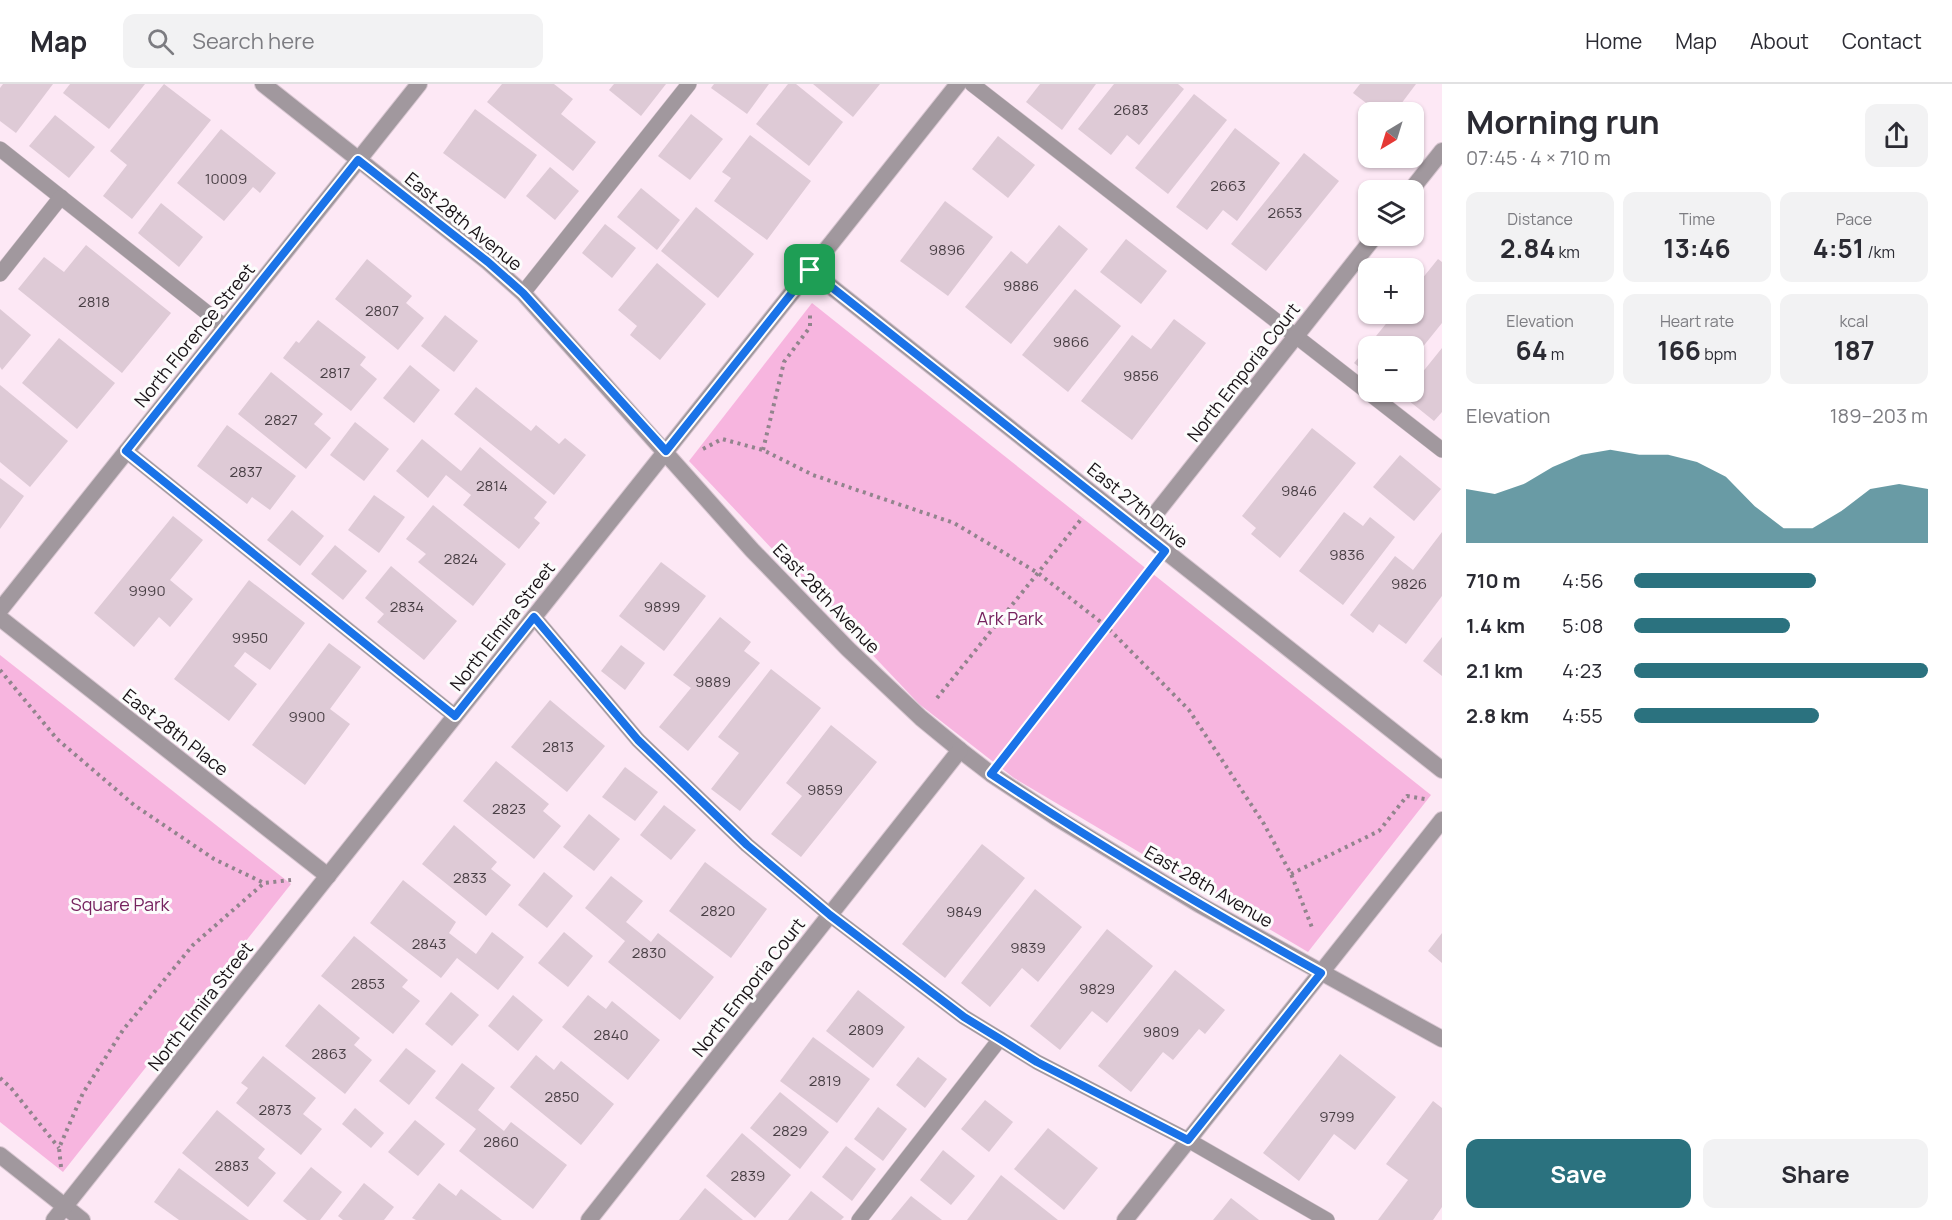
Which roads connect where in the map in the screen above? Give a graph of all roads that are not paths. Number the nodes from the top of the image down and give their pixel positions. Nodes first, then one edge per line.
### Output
1 (263, 84) edge
2 (419, 84) edge
3 (689, 84) edge
4 (958, 84) edge
5 (972, 84) edge
6 (0, 149) edge
7 (1442, 151) edge
8 (358, 160) junction
9 (1419, 180) edge
10 (61, 197) junction
11 (1367, 246) edge
12 (810, 270) junction
13 (0, 274) edge
14 (523, 293) junction
15 (225, 327) junction
16 (1295, 337) junction
17 (1442, 450) edge
18 (126, 451) junction
19 (670, 457) junction
20 (1141, 532) junction
21 (0, 610) edge
22 (534, 617) junction
23 (0, 618) edge
24 (455, 716) junction
25 (960, 750) junction
26 (1442, 770) edge
27 (1442, 820) edge
28 (328, 876) junction
29 (830, 915) junction
30 (1321, 973) junction
31 (1000, 1039) junction
32 (1442, 1039) edge
33 (1188, 1140) junction
34 (0, 1155) edge
35 (65, 1206) junction
36 (54, 1220) edge
37 (82, 1220) edge
38 (589, 1220) edge
39 (859, 1220) edge
40 (1125, 1220) edge
41 (1327, 1220) edge

1 - 8 street, East 28th Avenue
2 - 8 street, North Florence Street
3 - 14 lane
4 - 12 street, North Elmira Street
5 - 16 lane
6 - 10 lane
7 - 9 street
8 - 14 street, East 28th Avenue
8 - 15 street, North Florence Street
10 - 13 lane
10 - 15 lane
11 - 16 street, North Emporia Court
12 - 19 street, North Elmira Street
12 - 20 street, East 27th Drive
14 - 19 street, East 28th Avenue
15 - 18 street, North Florence Street
16 - 17 lane
16 - 20 street, North Emporia Court
18 - 21 street, North Florence Street
18 - 24 lane
19 - 22 street, North Elmira Street
19 - 25 street, East 28th Avenue
20 - 26 street, East 27th Drive
22 - 24 street, North Elmira Street
22 - 29 lane
23 - 28 street, East 28th Place
24 - 28 street, North Elmira Street
25 - 29 street, North Emporia Court
25 - 30 street, East 28th Avenue
27 - 30 street
28 - 35 street, North Elmira Street
29 - 31 lane
29 - 38 street, North Emporia Court
30 - 32 street, East 28th Avenue
30 - 33 street
31 - 33 lane
31 - 39 lane
33 - 40 street
33 - 41 lane
34 - 35 street
35 - 36 street, North Elmira Street
35 - 37 street

